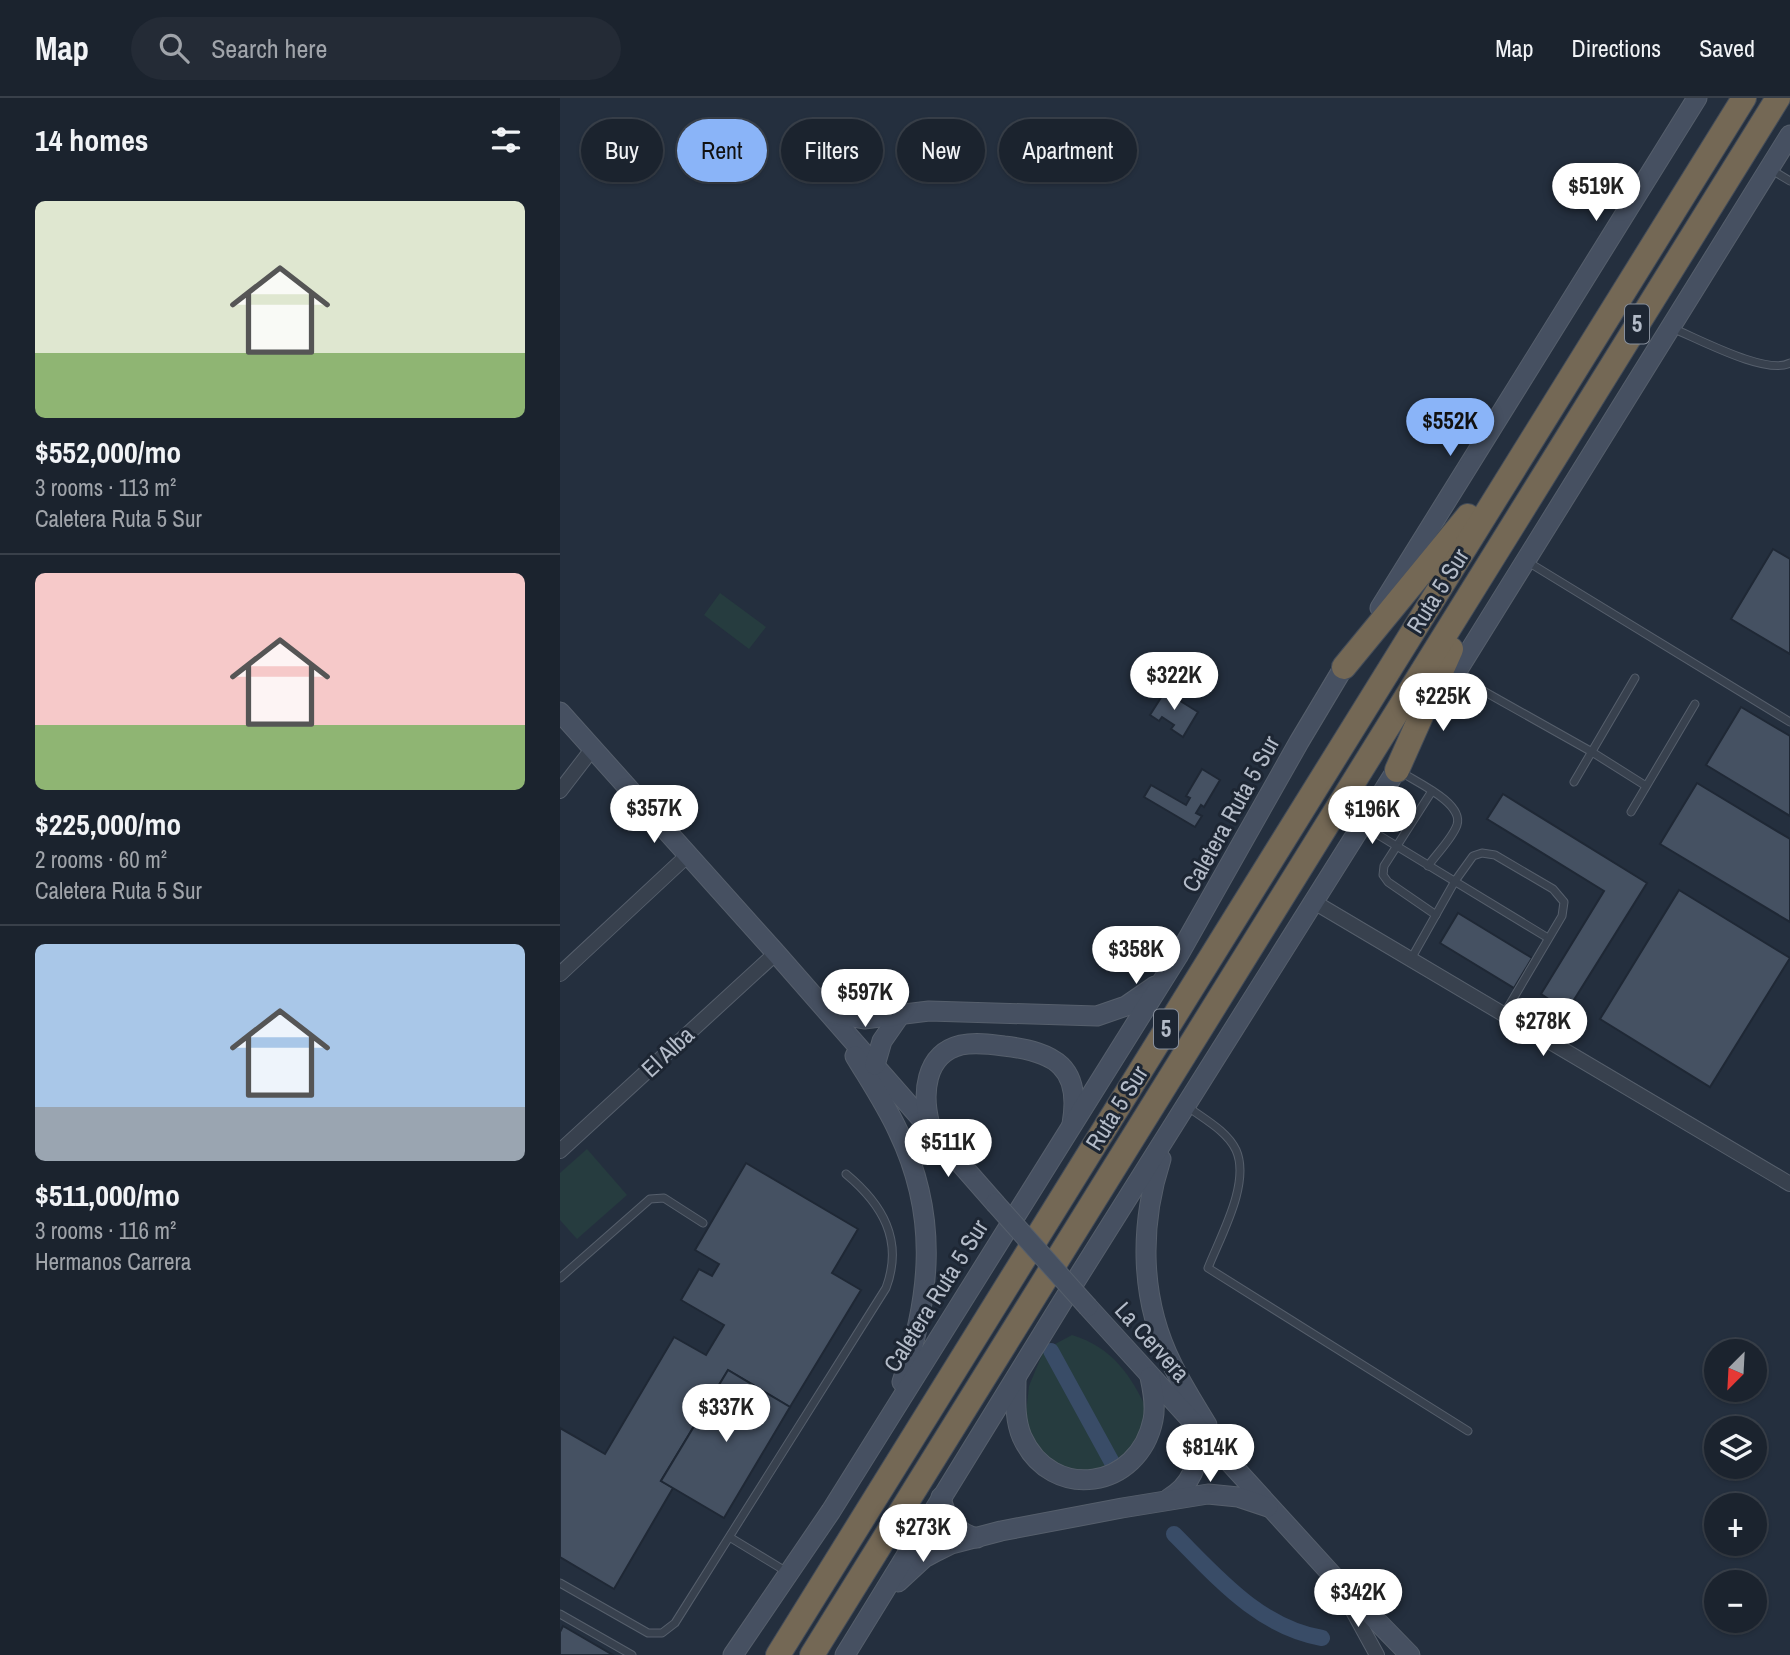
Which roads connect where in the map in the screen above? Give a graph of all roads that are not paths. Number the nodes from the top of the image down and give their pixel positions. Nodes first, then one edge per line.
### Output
1 (1697, 98) edge
2 (1744, 98) edge
3 (1778, 98) edge
4 (1790, 135) edge
5 (1769, 168) junction
6 (1790, 181) edge
7 (1671, 327) junction
8 (1790, 363) edge
9 (1554, 404) junction
10 (1496, 551) junction
11 (1526, 561) junction
12 (1344, 667) junction
13 (1454, 675) junction
14 (1635, 678) dead end
15 (1695, 705) dead end
16 (560, 712) edge
17 (1790, 722) edge
18 (593, 748) junction
19 (1592, 751) junction
20 (1397, 770) junction
21 (1574, 782) dead end
22 (1646, 786) junction
23 (560, 791) edge
24 (1433, 792) junction
25 (1631, 812) dead end
26 (1362, 825) junction
27 (1397, 846) junction
28 (689, 854) junction
29 (1428, 866) junction
30 (1455, 881) junction
31 (1314, 902) junction
32 (1436, 915) junction
33 (1548, 938) junction
34 (776, 953) junction
35 (1411, 959) junction
36 (560, 974) edge
37 (1165, 978) junction
38 (830, 1013) junction
39 (1504, 1014) junction
40 (900, 1015) junction
41 (875, 1065) junction
42 (1182, 1113) junction
43 (1072, 1126) junction
44 (931, 1129) junction
45 (561, 1148) edge
46 (846, 1174) dead end
47 (1790, 1184) edge
48 (703, 1223) dead end
49 (560, 1278) edge
50 (1016, 1377) junction
51 (1150, 1377) junction
52 (887, 1419) junction
53 (1468, 1431) dead end
54 (1202, 1432) junction
55 (1227, 1459) junction
56 (941, 1497) junction
57 (1164, 1501) junction
58 (1275, 1510) junction
59 (731, 1538) junction
60 (978, 1538) junction
61 (789, 1574) junction
62 (1334, 1577) junction
63 (560, 1583) edge
64 (871, 1611) junction
65 (560, 1614) edge
66 (632, 1655) edge
67 (733, 1655) edge
68 (778, 1655) edge
69 (813, 1655) edge
70 (845, 1655) edge
71 (1377, 1655) edge
72 (1410, 1655) edge

1 - 12 main road, Caletera Ruta 5 Sur
2 - 9 highway, Ruta 5 Sur / 5
3 - 10 highway, Ruta 5 Sur / 5
4 - 5 main road
5 - 6 lane
5 - 7 main road
7 - 8 lane
7 - 11 main road
9 - 12 highway
9 - 68 highway, Ruta 5 Sur / 5
10 - 20 highway
10 - 69 highway, Ruta 5 Sur / 5
11 - 13 main road
11 - 17 lane
12 - 37 main road, Caletera Ruta 5 Sur
13 - 19 lane
13 - 20 main road
14 - 19 lane
15 - 22 lane
16 - 18 main road
18 - 23 street
18 - 28 main road
19 - 21 lane
19 - 22 lane
20 - 24 lane
20 - 26 main road
22 - 25 lane
24 - 27 lane
24 - 29 lane
26 - 27 lane
26 - 31 main road
27 - 29 lane
27 - 32 lane
28 - 34 main road
28 - 36 street
29 - 30 lane
30 - 32 lane
30 - 33 lane
30 - 33 lane
31 - 35 street
31 - 42 main road
32 - 35 lane
33 - 39 lane
34 - 38 main road
34 - 45 street, El Alba
35 - 39 street
37 - 40 main road
37 - 43 main road, Caletera Ruta 5 Sur
38 - 40 main road
38 - 41 main road, La Cervera
38 - 52 main road
39 - 47 street
40 - 41 main road
41 - 44 main road, La Cervera
42 - 50 main road
42 - 53 lane
42 - 55 main road
43 - 44 main road
43 - 52 main road, Caletera Ruta 5 Sur
44 - 51 main road, La Cervera, bridge
46 - 59 lane
48 - 49 lane
50 - 51 main road
50 - 56 main road
51 - 54 main road, La Cervera
52 - 61 main road, Caletera Ruta 5 Sur
54 - 55 main road, La Cervera
54 - 57 main road
55 - 58 main road, La Cervera
56 - 60 main road
56 - 64 main road
57 - 58 main road
57 - 60 main road
58 - 62 main road, La Cervera
59 - 61 lane
59 - 63 lane
60 - 64 main road
61 - 67 main road, Caletera Ruta 5 Sur
62 - 71 street
62 - 72 main road, La Cervera
64 - 70 main road
65 - 66 lane

